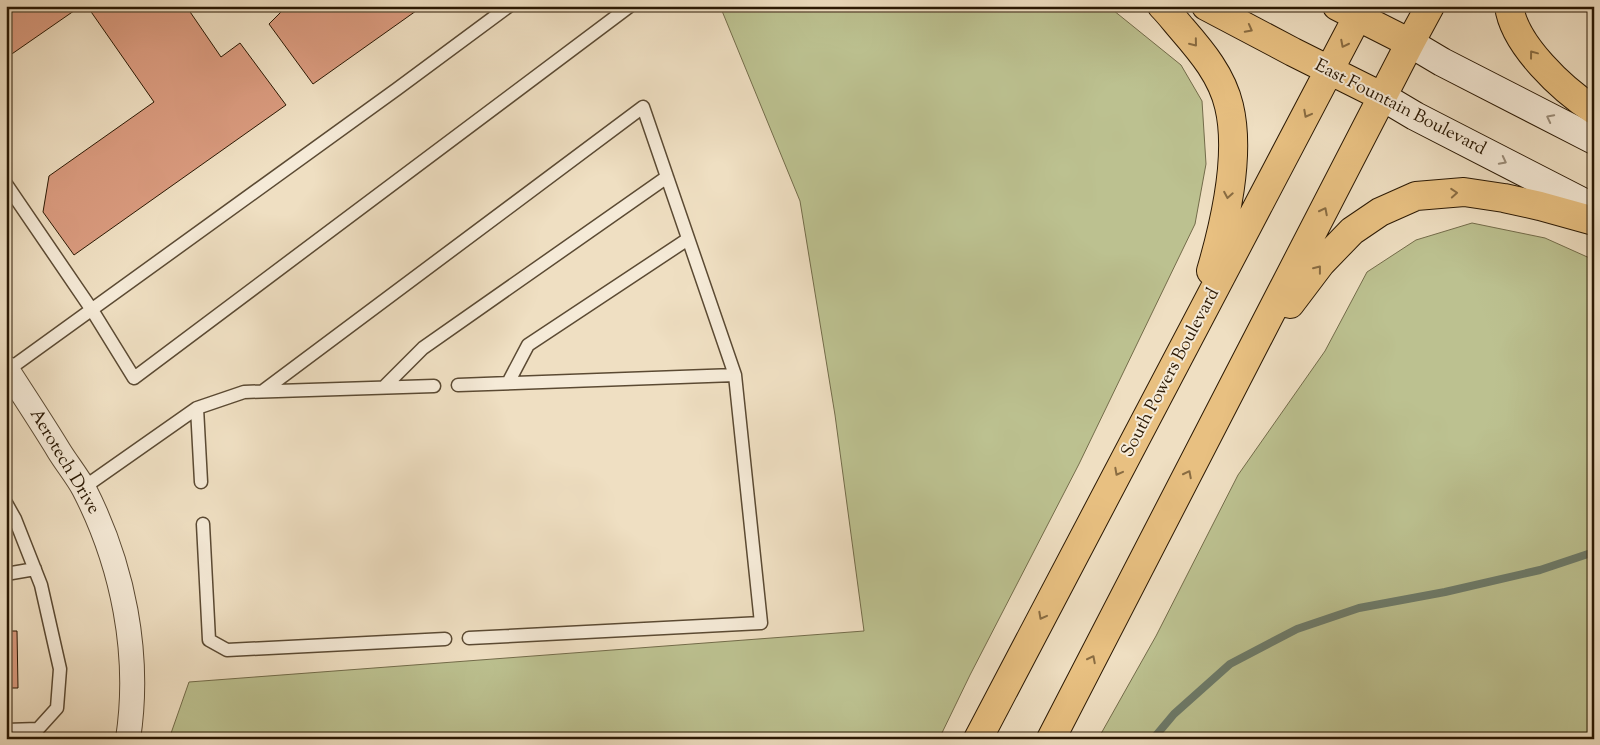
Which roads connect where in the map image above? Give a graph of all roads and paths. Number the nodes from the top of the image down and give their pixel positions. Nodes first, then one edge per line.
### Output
1 (509, 6) edge
2 (630, 6) edge
3 (1162, 6) edge
4 (1206, 6) edge
5 (1430, 6) edge
6 (1509, 6) edge
7 (1352, 10) edge
8 (1410, 43) junction
9 (1330, 71) junction
10 (1383, 96) junction
11 (1594, 110) edge
12 (1594, 140) edge
13 (667, 177) junction
14 (6, 184) edge
15 (1594, 208) edge
16 (1594, 221) edge
17 (688, 239) junction
18 (92, 310) junction
19 (1190, 337) junction
20 (1246, 363) junction
21 (7, 369) edge
22 (735, 376) junction
23 (508, 383) junction
24 (458, 385) dead end
25 (434, 386) dead end
26 (384, 387) junction
27 (263, 391) junction
28 (197, 408) junction
29 (201, 482) dead end
30 (83, 488) junction
31 (6, 503) edge
32 (203, 524) dead end
33 (35, 569) junction
34 (6, 574) edge
35 (469, 638) dead end
36 (445, 639) dead end
37 (6, 730) edge
38 (128, 739) edge
39 (978, 739) edge
40 (1051, 739) edge

1 - 18 lane
2 - 18 lane
3 -> 19 highway
4 -> 9 highway, East Fountain Boulevard
5 - 8 highway
11 -> 6 highway
7 - 8 highway
7 -> 9 highway, South Powers Boulevard
8 - 10 highway
12 -> 8 street
9 - 10 highway, East Fountain Boulevard
9 -> 19 highway, South Powers Boulevard
10 -> 15 street, East Fountain Boulevard
20 -> 10 highway
13 - 17 lane
13 - 26 lane
13 - 27 lane
14 - 18 lane
20 -> 16 highway
17 - 22 lane
17 - 23 lane
18 - 21 lane
19 -> 39 highway, South Powers Boulevard
40 -> 20 highway
21 - 30 street, Aerotech Drive
22 - 23 lane
22 - 35 lane
23 - 24 lane
25 - 26 lane
26 - 27 lane
27 - 28 lane
28 - 29 lane
28 - 30 lane
30 - 38 street, Aerotech Drive
31 - 33 lane
32 - 36 lane
33 - 34 lane
33 - 37 lane

